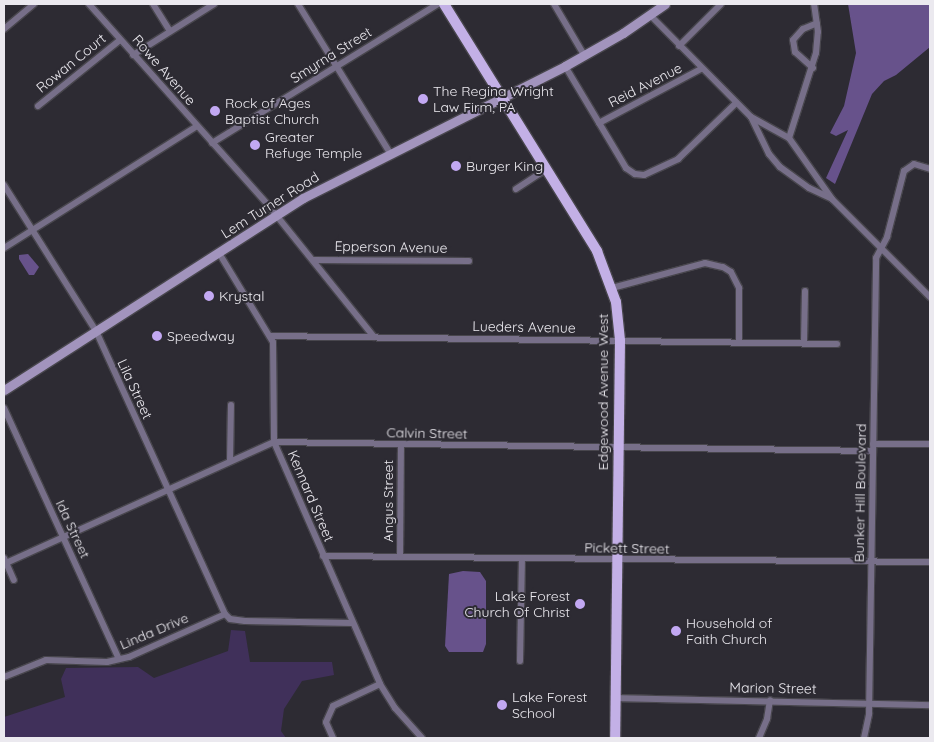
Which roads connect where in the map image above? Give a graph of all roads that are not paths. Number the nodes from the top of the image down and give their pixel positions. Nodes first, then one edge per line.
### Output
1 (34, 4) edge
2 (88, 4) edge
3 (153, 4) edge
4 (214, 4) edge
5 (298, 4) edge
6 (438, 4) edge
7 (444, 4) edge
8 (554, 4) edge
9 (666, 4) edge
10 (721, 4) edge
11 (814, 4) edge
12 (651, 16) junction
13 (817, 23) junction
14 (4, 29) edge
15 (170, 31) junction
16 (120, 40) junction
17 (679, 46) junction
18 (133, 55) junction
19 (584, 55) junction
20 (336, 66) junction
21 (565, 66) junction
22 (813, 68) junction
23 (701, 69) junction
24 (502, 97) junction
25 (736, 103) junction
26 (38, 106) dead end
27 (751, 117) junction
28 (599, 123) junction
29 (197, 126) junction
30 (789, 138) junction
31 (212, 143) junction
32 (390, 153) junction
33 (547, 169) junction
34 (930, 169) edge
35 (4, 185) edge
36 (516, 189) dead end
37 (832, 199) junction
38 (276, 215) junction
39 (32, 230) junction
40 (4, 248) edge
41 (882, 248) junction
42 (219, 253) junction
43 (312, 260) junction
44 (469, 261) dead end
45 (612, 288) junction
46 (804, 290) dead end
47 (930, 297) edge
48 (96, 331) junction
49 (270, 336) junction
50 (374, 337) junction
51 (620, 341) junction
52 (739, 342) junction
53 (804, 343) junction
54 (837, 344) dead end
55 (4, 390) edge
56 (231, 405) dead end
57 (4, 408) edge
58 (274, 442) junction
59 (873, 444) junction
60 (930, 444) edge
61 (401, 446) junction
62 (618, 448) junction
63 (873, 451) junction
64 (230, 461) junction
65 (168, 490) junction
66 (63, 537) junction
67 (323, 556) junction
68 (400, 557) junction
69 (522, 558) junction
70 (5, 560) edge
71 (617, 560) junction
72 (871, 561) junction
73 (930, 562) edge
74 (14, 580) dead end
75 (227, 616) junction
76 (352, 623) junction
77 (119, 659) junction
78 (520, 661) dead end
79 (4, 676) edge
80 (380, 684) junction
81 (615, 698) junction
82 (770, 700) junction
83 (870, 703) junction
84 (930, 705) edge
85 (333, 738) edge
86 (422, 738) edge
87 (614, 738) edge
88 (759, 738) edge
89 (864, 738) edge

1 - 14 street
2 - 16 street, Rowe Avenue
3 - 15 street
4 - 15 street
5 - 20 street
6 - 20 street, Smyrna Street
7 - 24 main road, Edgewood Avenue West
8 - 19 street
9 - 12 main road, Lem Turner Road
10 - 17 street, Reid Avenue
11 - 13 street
12 - 17 street
12 - 19 main road, Lem Turner Road
13 - 22 street
13 - 22 street
15 - 18 street
16 - 18 street, Rowe Avenue
16 - 26 street, Rowan Court
17 - 23 street
18 - 29 street, Rowe Avenue
19 - 21 main road, Lem Turner Road
20 - 31 street, Smyrna Street
20 - 32 street
21 - 24 main road, Lem Turner Road
21 - 28 street
22 - 30 street
23 - 25 street
23 - 28 street, Reid Avenue
24 - 32 main road, Lem Turner Road
24 - 33 main road, Edgewood Avenue West
25 - 27 street
25 - 28 street
27 - 30 street
27 - 37 street
29 - 31 street, Rowe Avenue
29 - 39 street
30 - 37 street
31 - 38 street, Rowe Avenue
32 - 38 main road, Lem Turner Road
33 - 36 street
33 - 45 main road, Edgewood Avenue West
34 - 41 street, Bunker Hill Boulevard
35 - 39 street, Lila Street
37 - 41 street
38 - 42 main road, Lem Turner Road
38 - 43 street, Rowe Avenue
39 - 40 street
39 - 48 street, Lila Street
41 - 47 street
41 - 59 street, Bunker Hill Boulevard
42 - 48 main road, Lem Turner Road
42 - 49 street, Kennard Street
43 - 44 street, Epperson Avenue
43 - 50 street, Rowe Avenue
45 - 51 main road, Edgewood Avenue West
45 - 52 street
46 - 53 street
48 - 55 main road, Lem Turner Road
48 - 65 street, Lila Street
49 - 50 street, Lueders Avenue
49 - 58 street, Kennard Street
50 - 51 street, Lueders Avenue
51 - 52 street, Lueders Avenue
51 - 62 main road, Edgewood Avenue West
52 - 53 street, Lueders Avenue
53 - 54 street, Lueders Avenue
56 - 64 street
57 - 66 street, Ida Street
58 - 61 street, Calvin Street
58 - 64 street, Calvin Street
58 - 67 street, Kennard Street
59 - 60 street
59 - 63 street, Bunker Hill Boulevard
61 - 62 street, Calvin Street
61 - 68 street, Angus Street
62 - 63 street, Calvin Street
62 - 71 main road, Edgewood Avenue West
63 - 72 street, Bunker Hill Boulevard
64 - 65 street, Calvin Street
65 - 66 street, Calvin Street
65 - 75 street, Lila Street
66 - 70 street, Calvin Street
66 - 77 street, Ida Street
67 - 68 street, Pickett Street
67 - 76 street, Kennard Street
68 - 69 street, Pickett Street
69 - 71 street, Pickett Street
69 - 78 street
70 - 74 street
71 - 72 street, Pickett Street
71 - 81 main road, Edgewood Avenue West
72 - 73 street, Pickett Street
72 - 83 street, Bunker Hill Boulevard
75 - 76 street, Linda Drive
75 - 77 street, Linda Drive
76 - 80 street, Kennard Street
77 - 79 street, Linda Drive
80 - 85 street
80 - 86 street, Kennard Street
81 - 82 street, Marion Street
81 - 87 main road, Edgewood Avenue West
82 - 83 street, Marion Street
82 - 88 street
83 - 84 street, Marion Street
83 - 89 street, Bunker Hill Boulevard

